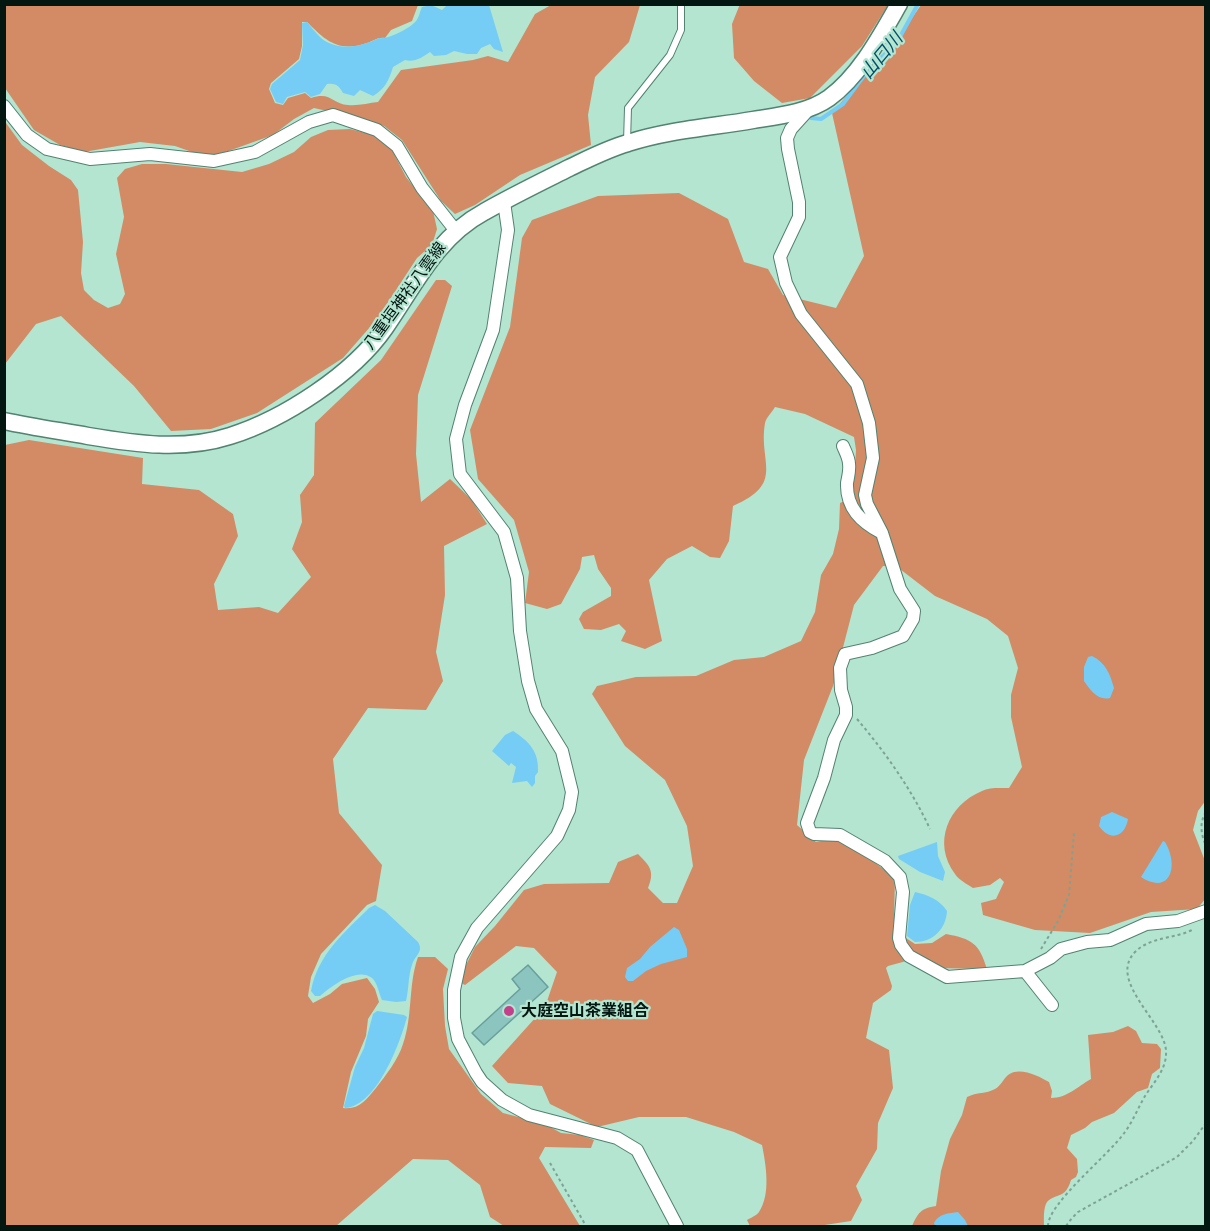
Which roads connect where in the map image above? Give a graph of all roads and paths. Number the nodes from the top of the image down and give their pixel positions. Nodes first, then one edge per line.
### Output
1 (681, 4) edge
2 (899, 4) edge
3 (4, 106) edge
4 (811, 107) junction
5 (627, 143) junction
6 (504, 202) junction
7 (456, 231) junction
8 (4, 421) edge
9 (843, 446) dead end
10 (882, 533) junction
11 (846, 710) junction
12 (1206, 812) edge
13 (930, 829) dead end
14 (1074, 833) dead end
15 (1206, 846) edge
16 (1206, 911) edge
17 (1197, 928) dead end
18 (1038, 953) dead end
19 (1025, 971) junction
20 (1052, 1005) dead end
21 (1206, 1124) edge
22 (550, 1163) dead end
23 (586, 1227) edge
24 (677, 1227) edge
25 (1048, 1227) edge
26 (1066, 1227) edge

1 - 5 lane
2 - 4 main road, 八重垣神社八雲線
3 - 7 street
4 - 5 main road, 八重垣神社八雲線
4 - 10 street
5 - 6 main road, 八重垣神社八雲線
6 - 7 main road, 八重垣神社八雲線
6 - 24 street
7 - 8 main road, 八重垣神社八雲線
9 - 10 street
10 - 11 street
11 - 13 path
11 - 19 street
12 - 15 path
14 - 18 path
16 - 19 street
17 - 25 path
19 - 20 street
21 - 26 path
22 - 23 path

